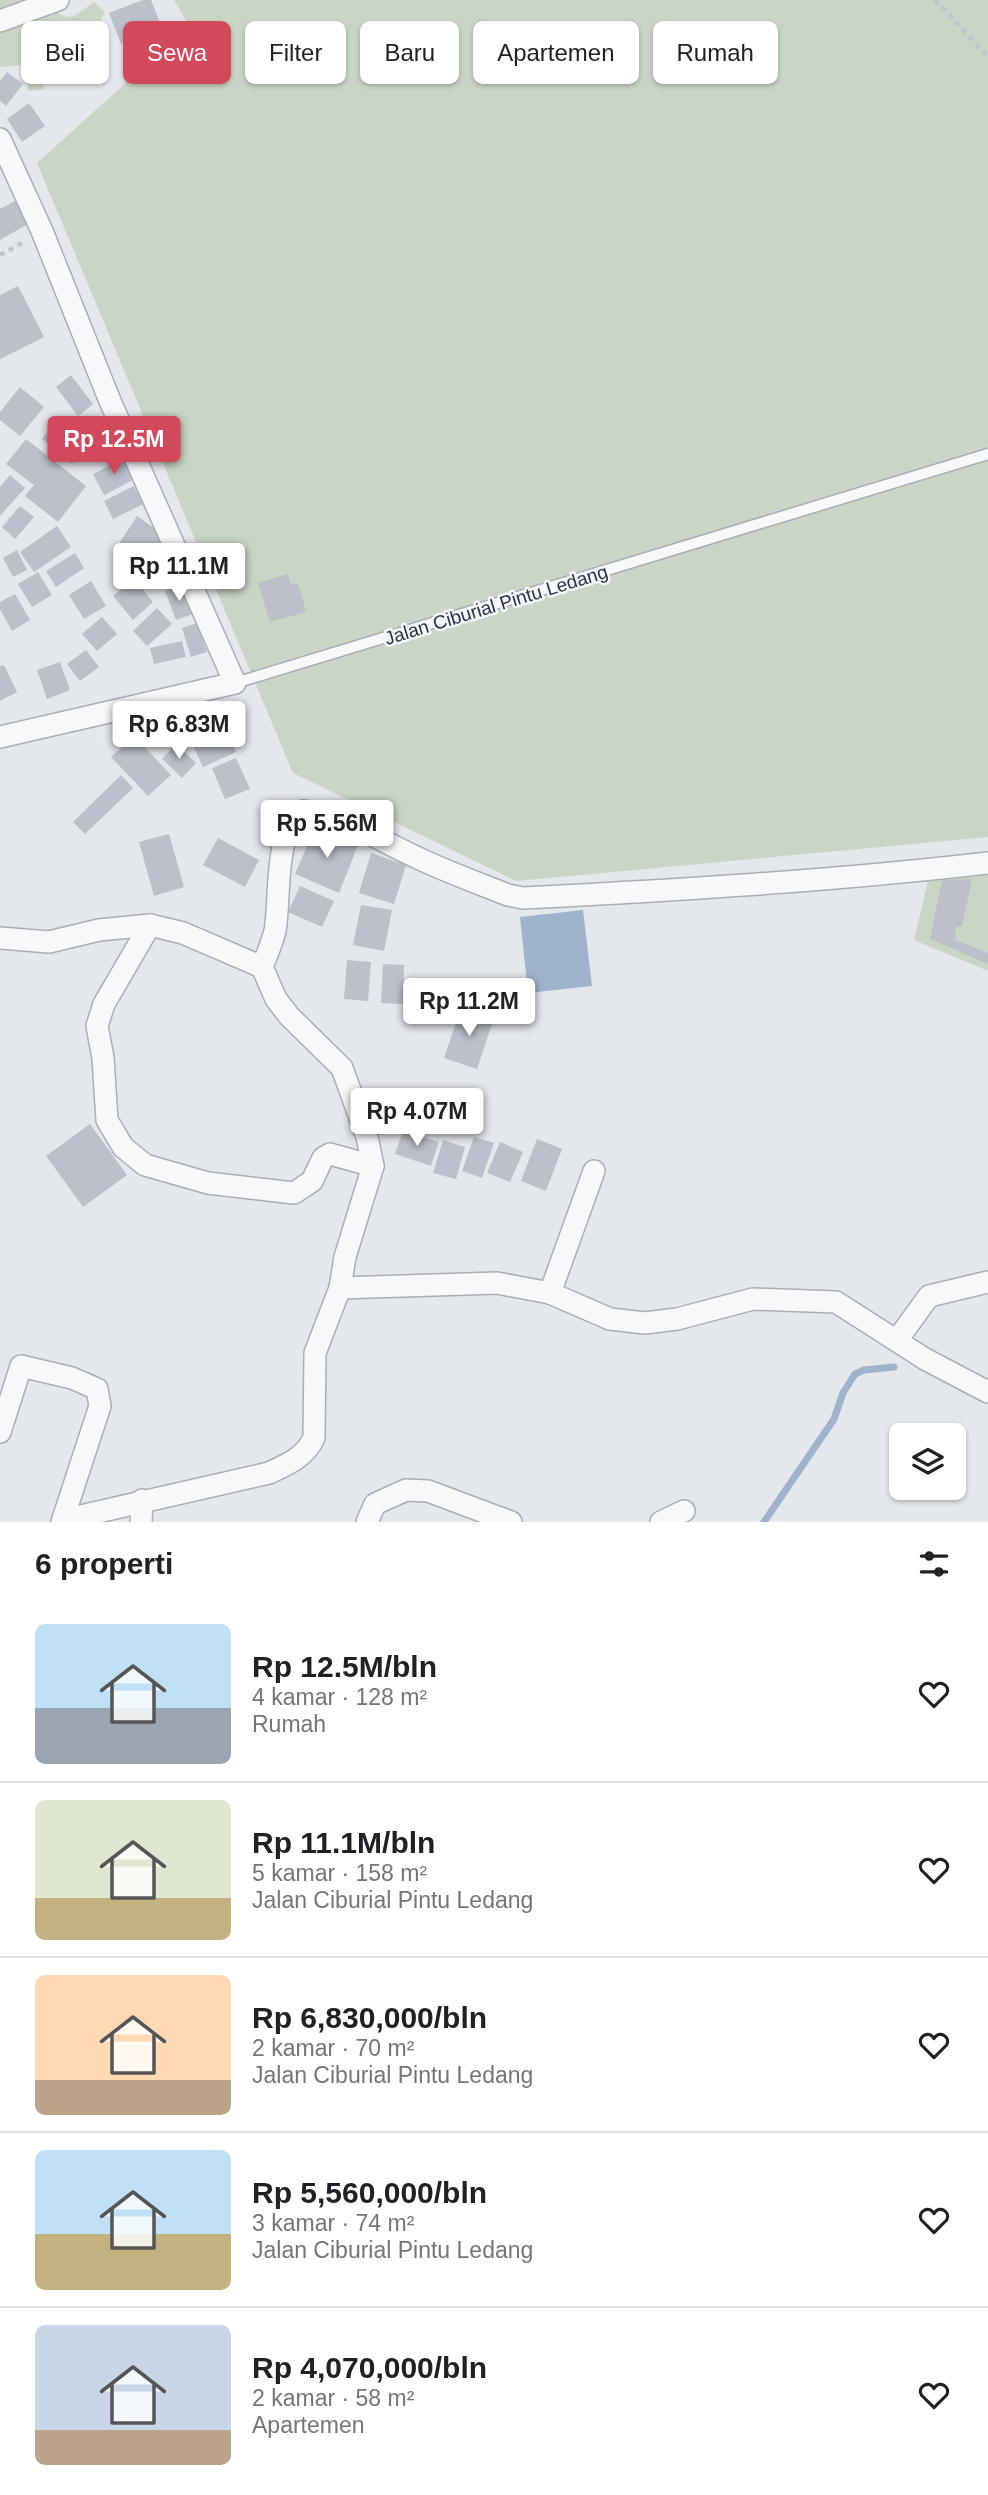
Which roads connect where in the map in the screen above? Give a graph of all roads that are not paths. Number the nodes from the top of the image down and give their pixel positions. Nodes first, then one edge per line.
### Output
1 (58, 0) edge
2 (0, 21) edge
3 (0, 139) edge
4 (988, 454) edge
5 (235, 684) junction
6 (0, 737) edge
7 (988, 863) edge
8 (150, 925) junction
9 (0, 938) edge
10 (262, 967) junction
11 (373, 1166) junction
12 (594, 1171) dead end
13 (988, 1282) edge
14 (340, 1289) junction
15 (550, 1293) junction
16 (897, 1340) junction
17 (988, 1392) edge
18 (0, 1432) edge
19 (142, 1500) junction
20 (684, 1511) dead end
21 (62, 1521) edge
22 (141, 1522) edge
23 (367, 1522) edge
24 (511, 1522) edge
25 (661, 1522) edge

1 - 2 street
3 - 5 street
4 - 5 lane, Jalan Ciburial Pintu Ledang
5 - 6 street, Jalan Ciburial Pintu Ledang
7 - 10 street
8 - 9 street
8 - 10 street
8 - 11 street
10 - 11 street
11 - 14 street
12 - 15 street
13 - 16 street
14 - 15 street
14 - 19 street
15 - 16 street
16 - 17 street
18 - 21 street
19 - 21 street
19 - 22 street
20 - 25 street
23 - 24 street

